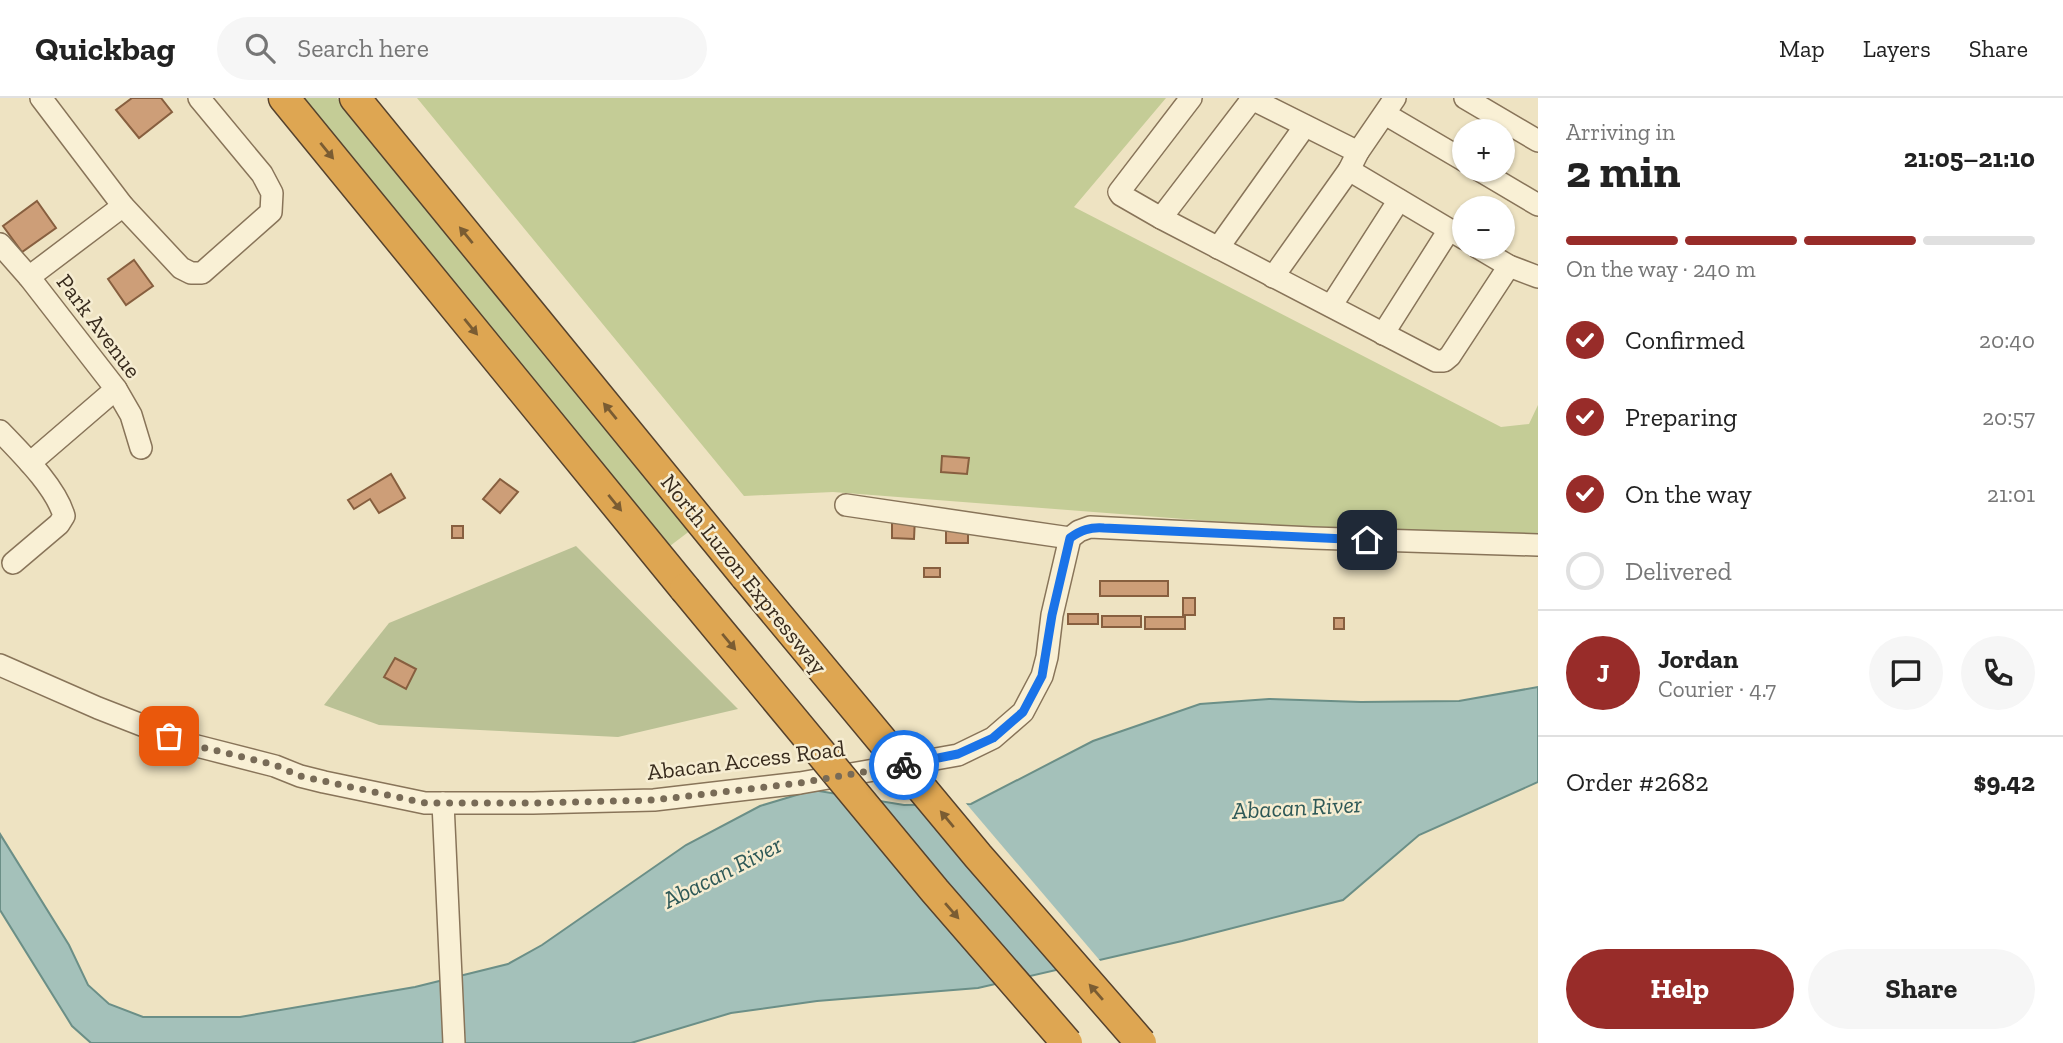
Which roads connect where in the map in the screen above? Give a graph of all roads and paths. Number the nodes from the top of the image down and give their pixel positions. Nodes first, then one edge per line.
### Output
1 (41, 98) edge
2 (199, 98) edge
3 (284, 98) edge
4 (355, 98) edge
5 (1191, 98) edge
6 (1465, 98) edge
7 (1251, 99) edge
8 (1390, 106) edge
9 (1305, 126) junction
10 (1538, 141) edge
11 (1452, 152) edge
12 (1354, 161) junction
13 (1499, 182) edge
14 (1399, 200) junction
15 (1538, 205) edge
16 (123, 206) junction
17 (1161, 218) junction
18 (1452, 232) edge
19 (1452, 242) edge
20 (0, 244) edge
21 (1218, 248) junction
22 (1497, 259) edge
23 (1509, 266) junction
24 (1538, 276) edge
25 (1273, 277) junction
26 (29, 278) junction
27 (1331, 306) junction
28 (1383, 334) junction
29 (116, 389) junction
30 (0, 431) edge
31 (141, 448) dead end
32 (30, 463) junction
33 (846, 505) dead end
34 (1070, 538) junction
35 (1538, 545) edge
36 (13, 563) dead end
37 (0, 665) edge
38 (443, 803) junction
39 (454, 1043) edge
40 (1067, 1043) edge
41 (1141, 1043) edge

1 - 16 street
2 - 16 street
3 -> 40 highway, bridge
41 -> 4 highway, North Luzon Expressway, bridge
5 - 17 street
6 - 10 street
7 - 9 street
7 - 17 street
8 - 11 street
8 - 12 street
9 - 12 street
9 - 21 street
12 - 14 street
12 - 25 street
13 - 15 street
14 - 18 street
14 - 27 street
16 - 26 street
17 - 21 street
19 - 28 street
20 - 26 street, Park Avenue
21 - 25 street
22 - 23 street
23 - 24 street
23 - 28 street
25 - 27 street
26 - 29 street, Park Avenue
27 - 28 street
29 - 31 street, Park Avenue
29 - 32 street
30 - 32 street
32 - 36 street
33 - 34 street
34 - 35 street
34 - 38 street, Abacan Access Road
37 - 38 street, Abacan Access Road
38 - 39 street

